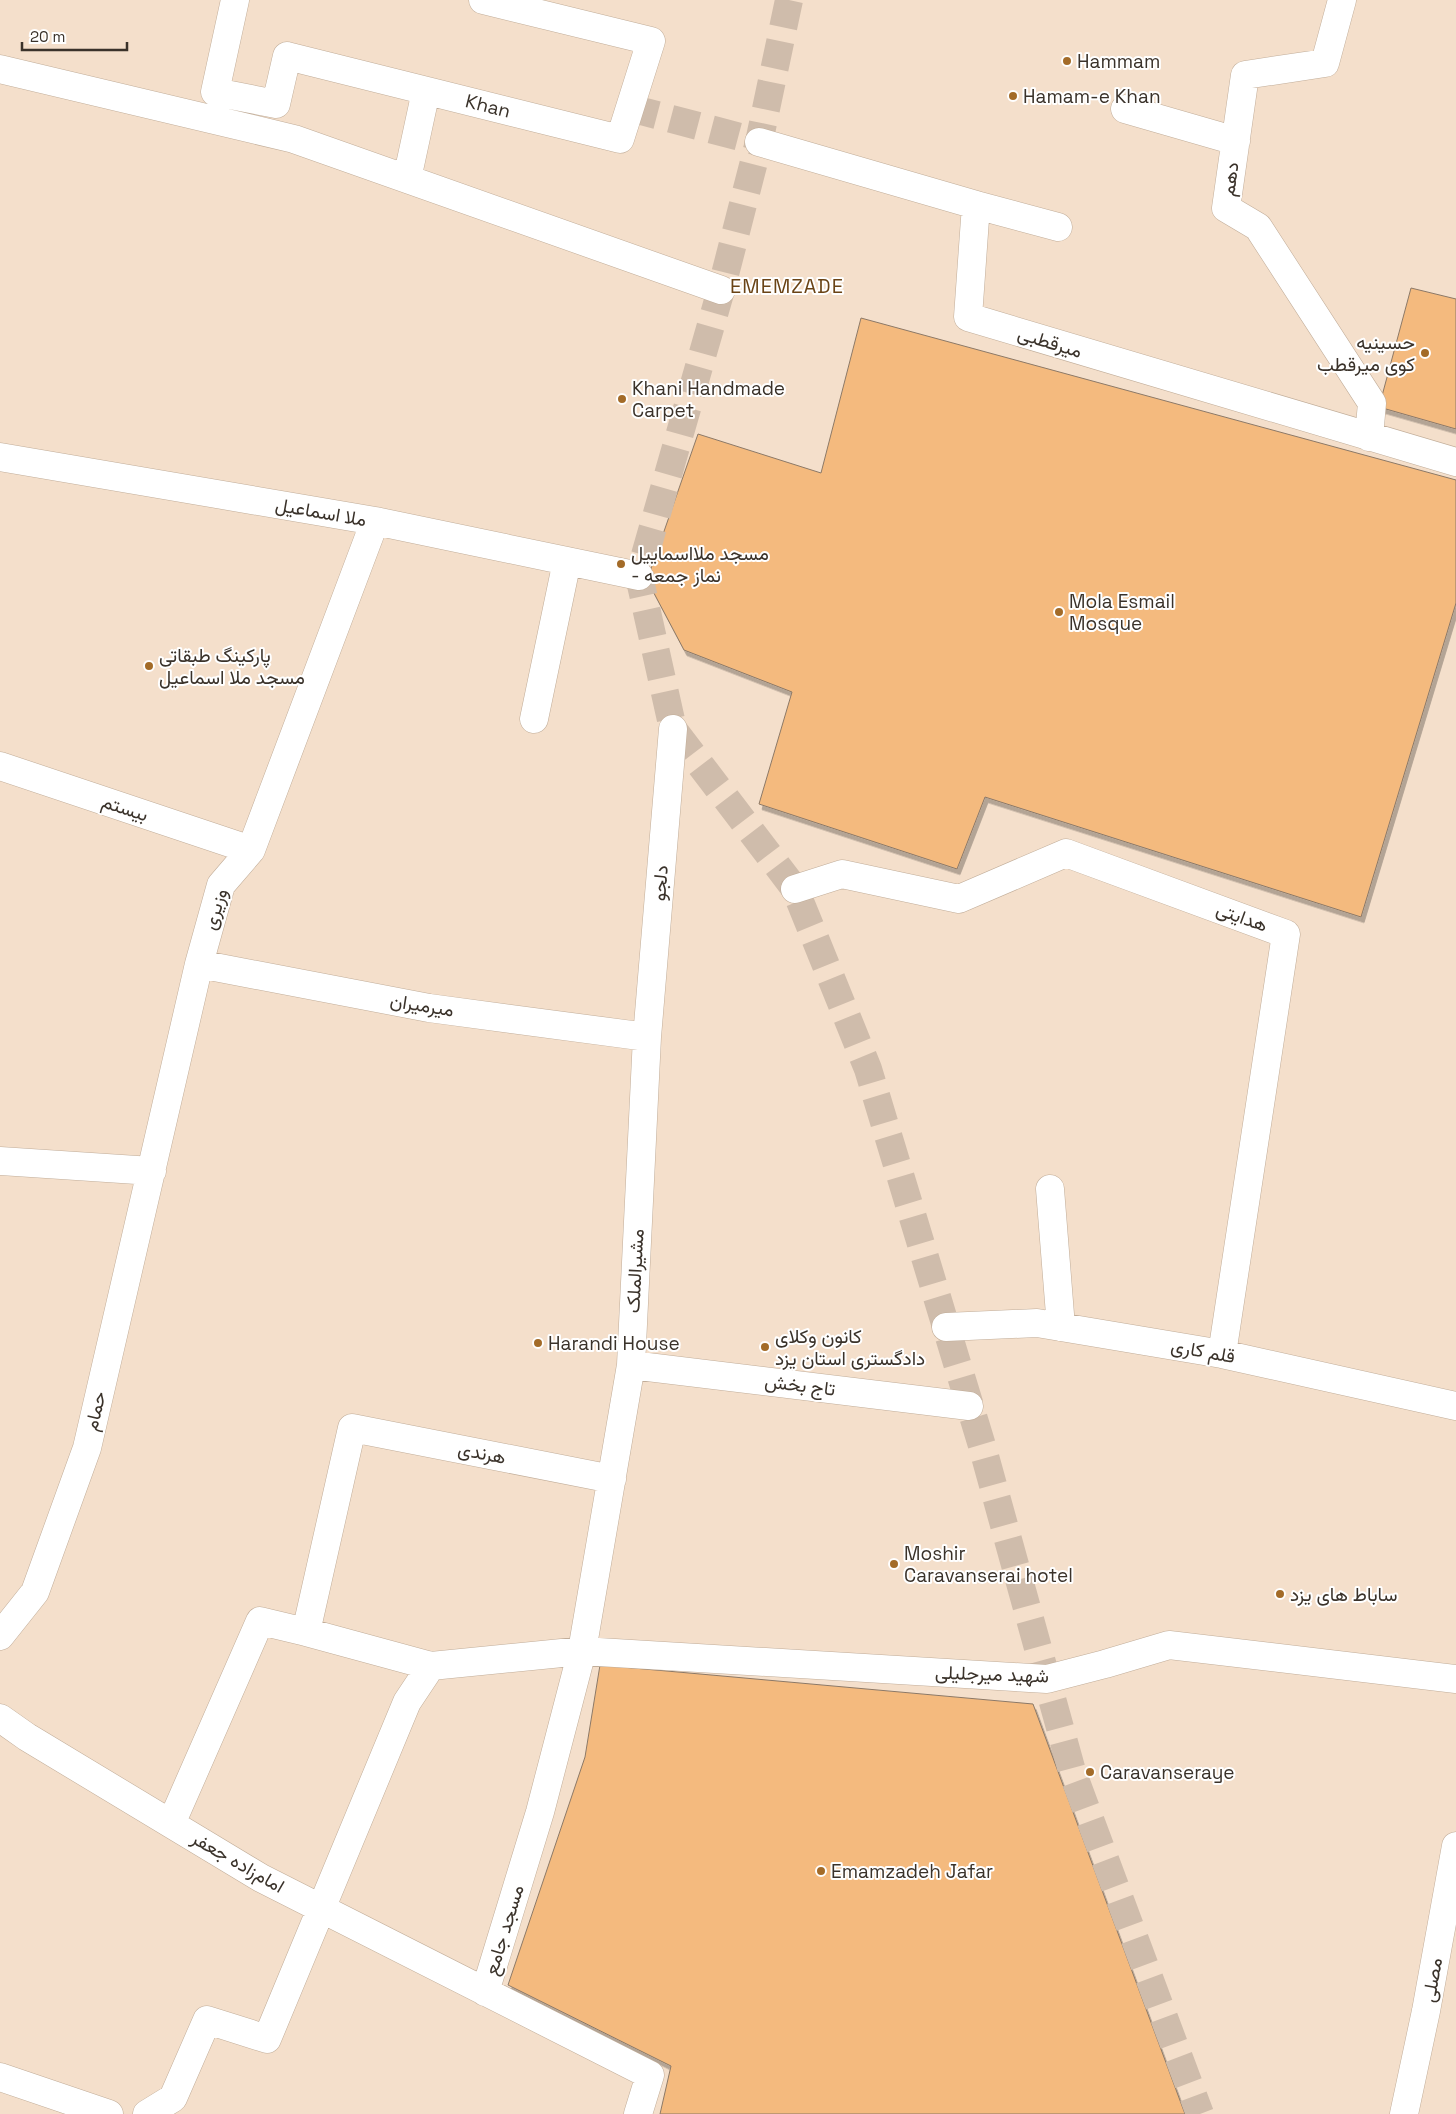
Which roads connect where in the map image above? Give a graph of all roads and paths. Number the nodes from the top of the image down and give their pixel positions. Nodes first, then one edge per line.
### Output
1 (235, 0) edge
2 (483, 0) edge
3 (1342, 0) edge
4 (0, 69) edge
5 (426, 91) junction
6 (226, 93) junction
7 (1125, 109) dead end
8 (219, 122) junction
9 (1236, 141) junction
10 (759, 142) tunnel mouth
11 (407, 179) junction
12 (976, 205) junction
13 (1058, 226) dead end
14 (721, 290) dead end
15 (1368, 437) junction
16 (0, 457) edge
17 (1456, 462) edge
18 (374, 521) junction
19 (567, 561) junction
20 (639, 576) dead end
21 (534, 719) dead end
22 (673, 729) dead end
23 (0, 766) edge
24 (251, 850) junction
25 (795, 889) dead end
26 (199, 964) junction
27 (647, 1037) junction
28 (0, 1161) edge
29 (152, 1172) junction
30 (1050, 1189) dead end
31 (946, 1327) dead end
32 (1061, 1327) junction
33 (1222, 1354) junction
34 (631, 1365) junction
35 (969, 1406) dead end
36 (1456, 1406) edge
37 (612, 1479) junction
38 (306, 1632) junction
39 (0, 1636) edge
40 (582, 1651) junction
41 (431, 1666) junction
42 (1456, 1680) edge
43 (0, 1718) edge
44 (171, 1824) junction
45 (1456, 1846) edge
46 (321, 1908) junction
47 (486, 1992) junction
48 (0, 2077) edge
49 (109, 2114) edge
50 (147, 2114) edge
51 (638, 2114) edge
52 (1404, 2114) edge

1 - 6 street
2 - 5 street, Khan
3 - 9 street, دهم
4 - 8 street
5 - 6 street, Khan
5 - 11 street
6 - 8 street
7 - 9 street
8 - 11 street
9 - 15 street, دهم
10 - 12 street
11 - 14 street
12 - 13 street
12 - 15 street, میرقطبی
15 - 17 street, میرقطبی
16 - 18 street, ملا اسماعیل
18 - 19 street, ملا اسماعیل
18 - 24 street, وزیری
19 - 20 street, ملا اسماعیل
19 - 21 street
22 - 27 street, دلجو
23 - 24 street, بیستم
24 - 26 street, وزیری
25 - 33 street, هدایتی
26 - 27 street, میرمیران
26 - 29 street, وزیری
27 - 34 street, مشیرالملک
28 - 29 street
29 - 39 street, حمام
30 - 32 street
31 - 32 street, قلم کاری
32 - 33 street, قلم کاری
33 - 36 street, قلم کاری
34 - 35 street, تاج بخش
34 - 37 street, مشیرالملک
37 - 38 street, هرندی
37 - 40 street, مشیرالملک
38 - 41 street
38 - 44 street
40 - 41 street, شهید میرجلیلی
40 - 42 street, شهید میرجلیلی
40 - 47 street, مسجد جامع
41 - 46 street
43 - 44 street, امام‌زاده جعفر
44 - 46 street, امام‌زاده جعفر
45 - 52 street, مصلی
46 - 47 street, امام‌زاده جعفر
46 - 50 street
47 - 51 street, مسجد جامع
48 - 49 street

